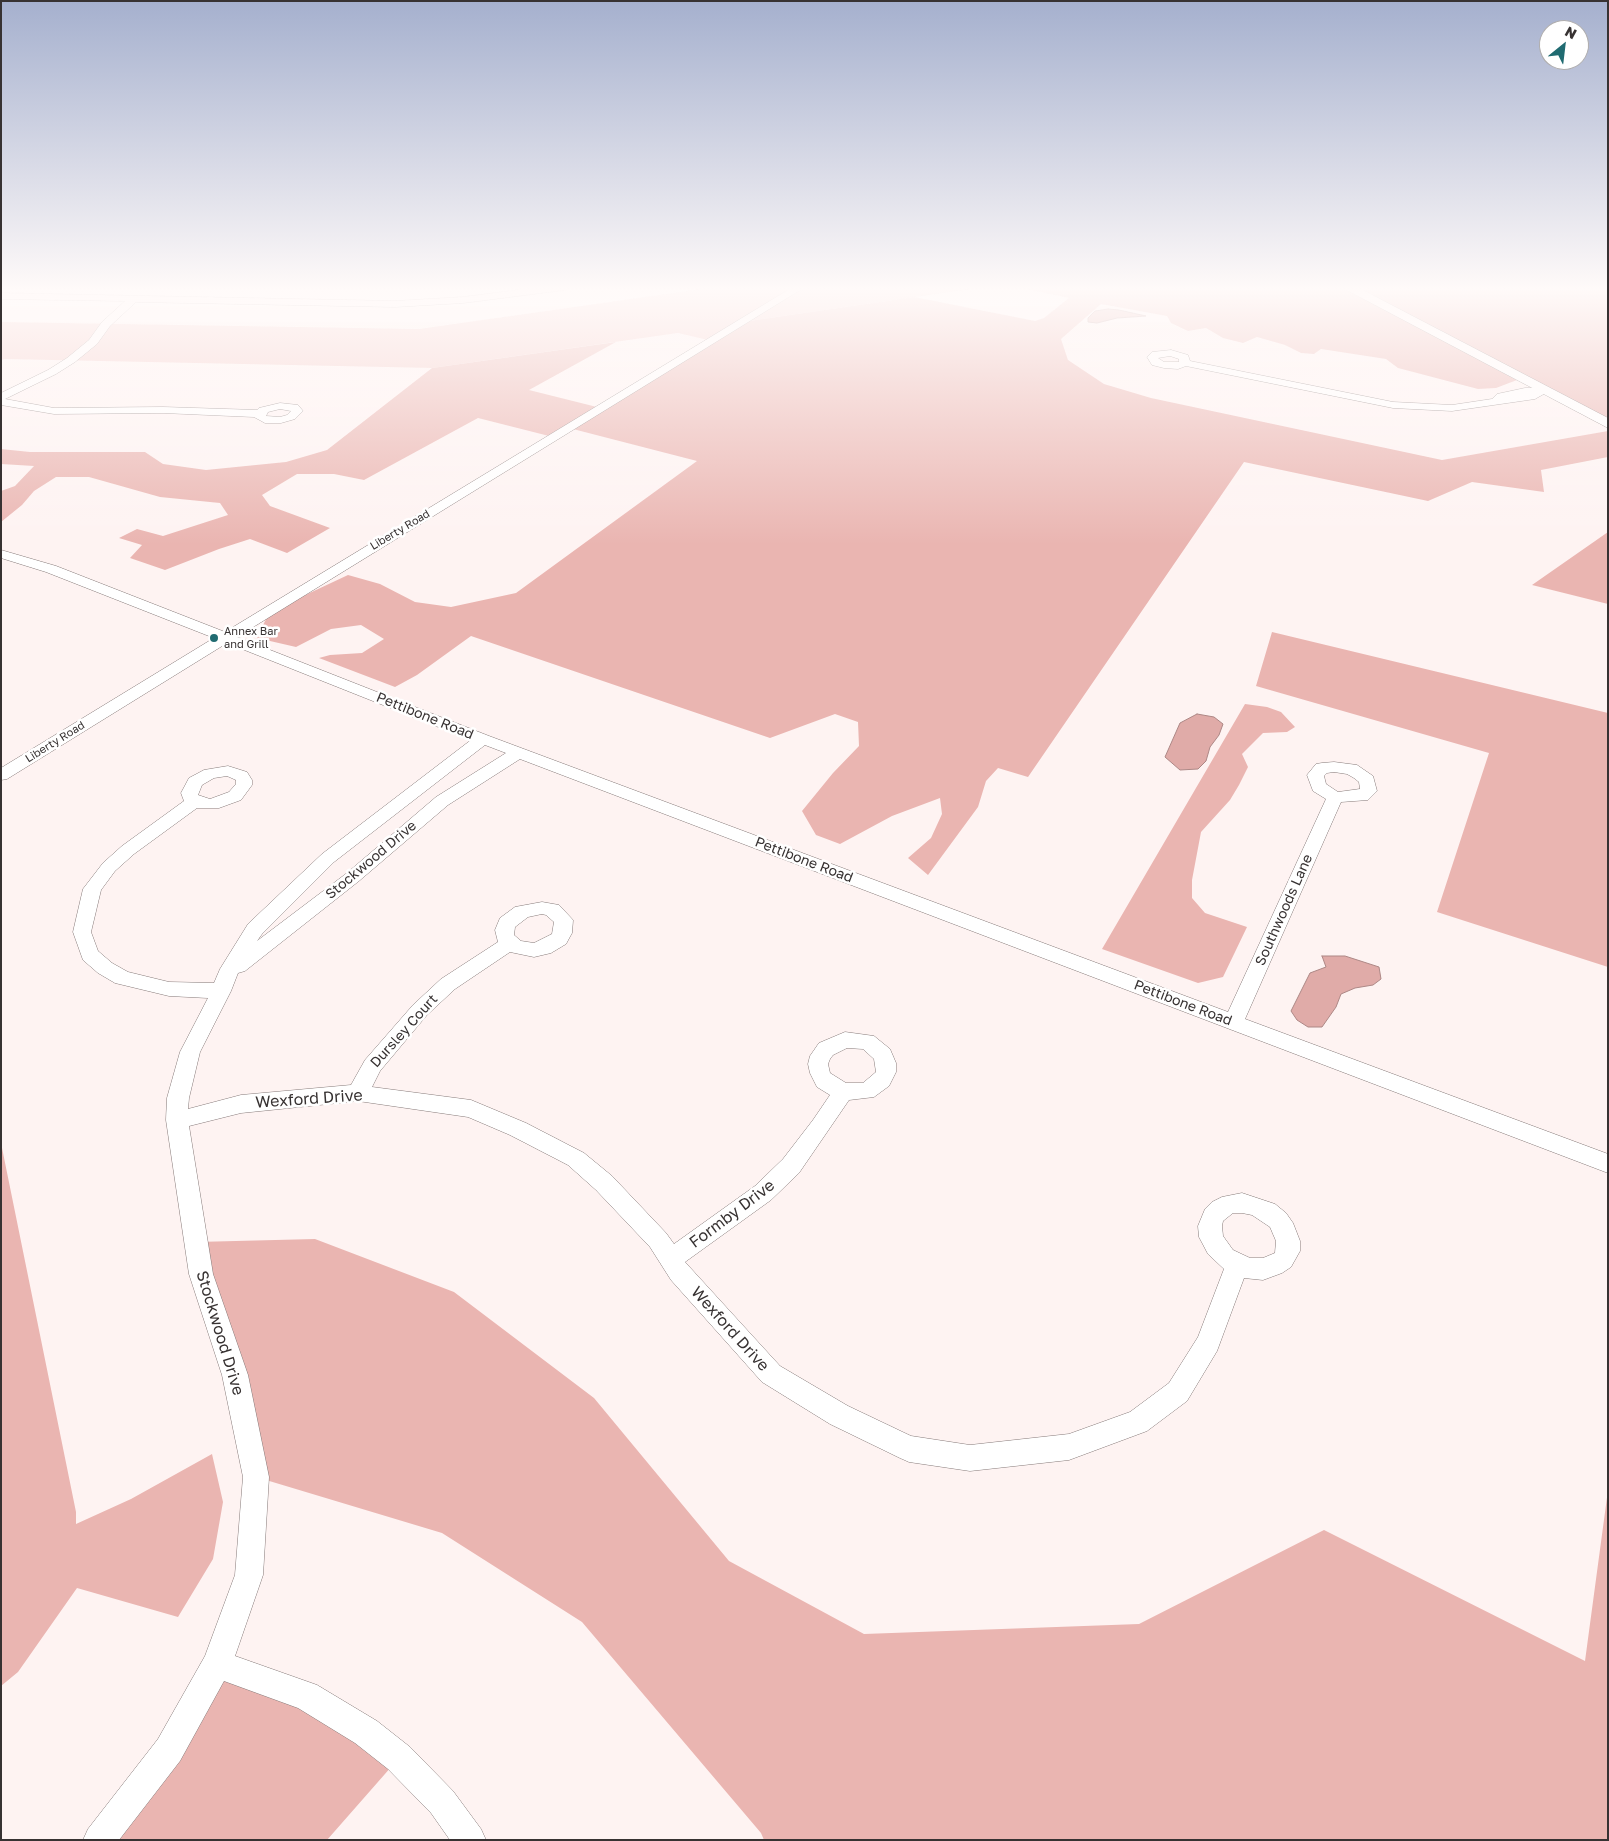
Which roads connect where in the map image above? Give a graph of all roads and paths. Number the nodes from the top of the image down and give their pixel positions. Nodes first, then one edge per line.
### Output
1 (48, 373) edge
2 (659, 373) edge
3 (1236, 373) edge
4 (1509, 373) edge
5 (1543, 391) junction
6 (1, 397) edge
7 (1, 402) edge
8 (260, 414) dead end
9 (1608, 424) edge
10 (1, 554) edge
11 (225, 637) junction
12 (483, 739) junction
13 (520, 752) junction
14 (1, 775) edge
15 (1335, 797) dead end
16 (404, 801) junction
17 (195, 802) dead end
18 (429, 812) junction
19 (510, 943) dead end
20 (224, 983) junction
21 (1233, 1022) junction
22 (843, 1092) dead end
23 (358, 1093) junction
24 (177, 1120) junction
25 (1608, 1164) edge
26 (670, 1260) junction
27 (1237, 1264) dead end
28 (217, 1664) junction
29 (99, 1840) edge
30 (470, 1840) edge

1 - 6 street
2 - 11 street, Liberty Road
3 - 5 street
4 - 5 main road
5 - 9 main road
7 - 8 street
10 - 11 street, Pettibone Road
11 - 12 street, Pettibone Road
11 - 14 street, Liberty Road
12 - 13 street, Pettibone Road
12 - 16 street, Stockwood Drive
13 - 18 street, Stockwood Drive
13 - 21 street, Pettibone Road
15 - 21 street, Southwoods Lane
16 - 18 street
16 - 20 street, Stockwood Drive
17 - 20 street
18 - 20 street, Stockwood Drive
19 - 23 street, Dursley Court
20 - 24 street, Stockwood Drive
21 - 25 street, Pettibone Road
22 - 26 street, Formby Drive
23 - 24 street, Wexford Drive
23 - 26 street, Wexford Drive
24 - 28 street, Stockwood Drive
26 - 27 street, Wexford Drive
28 - 29 street, Stockwood Drive
28 - 30 street

